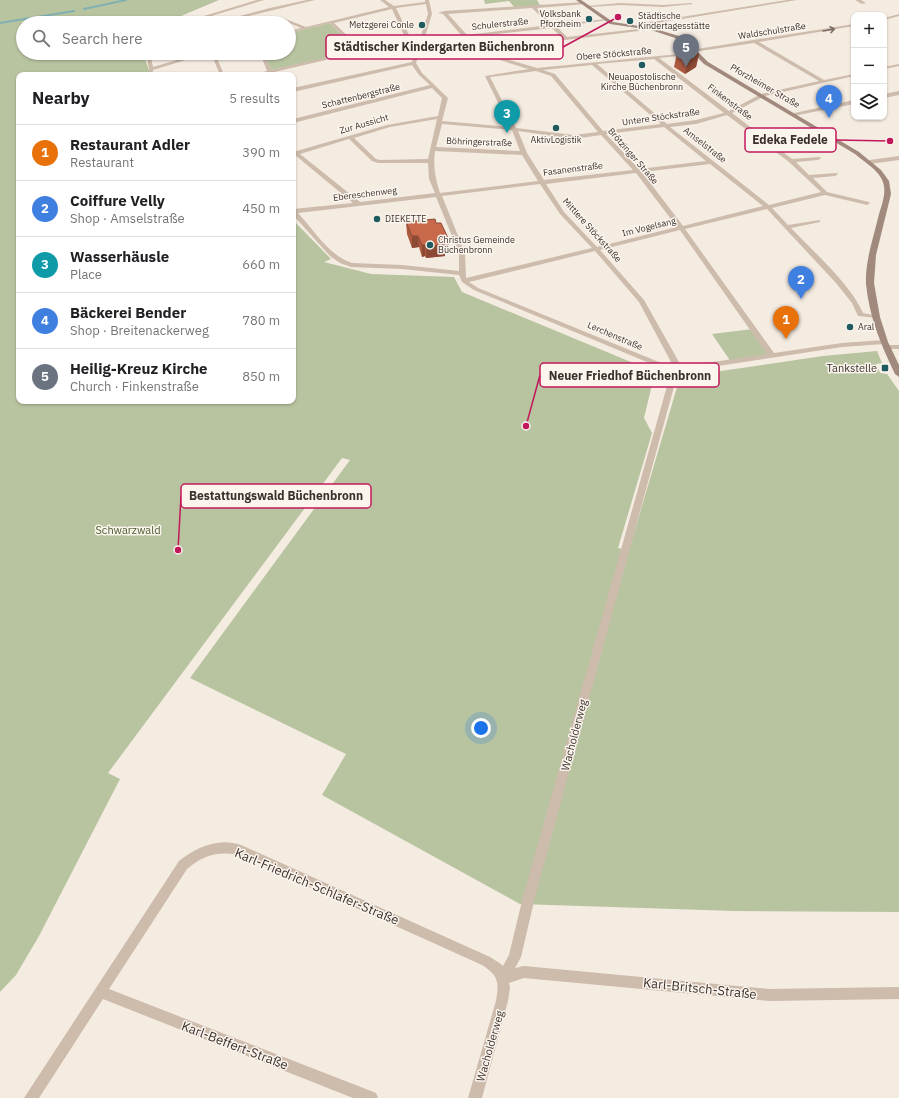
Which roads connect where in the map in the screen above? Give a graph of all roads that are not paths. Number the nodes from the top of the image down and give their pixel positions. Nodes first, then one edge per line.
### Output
1 (262, 0) edge
2 (313, 0) edge
3 (382, 0) edge
4 (578, 0) edge
5 (795, 0) edge
6 (857, 0) edge
7 (427, 1) edge
8 (864, 3) dead end
9 (691, 4) dead end
10 (586, 5) junction
11 (393, 7) junction
12 (534, 7) junction
13 (444, 12) junction
14 (430, 14) junction
15 (899, 15) edge
16 (206, 16) dead end
17 (242, 16) edge
18 (887, 18) edge
19 (606, 20) junction
20 (331, 22) junction
21 (296, 24) edge
22 (553, 26) junction
23 (851, 26) edge
24 (305, 28) junction
25 (642, 28) junction
26 (296, 30) edge
27 (465, 36) junction
28 (566, 39) junction
29 (421, 42) junction
30 (756, 42) junction
31 (410, 43) junction
32 (479, 49) junction
33 (360, 51) junction
34 (694, 52) junction
35 (656, 58) junction
36 (149, 60) edge
37 (182, 60) edge
38 (217, 60) edge
39 (265, 60) edge
40 (414, 63) junction
41 (593, 63) junction
42 (899, 65) edge
43 (887, 67) edge
44 (151, 69) junction
45 (536, 70) junction
46 (150, 72) edge
47 (221, 72) edge
48 (270, 72) joint
49 (487, 76) joint
50 (851, 76) edge
51 (824, 82) junction
52 (433, 86) junction
53 (296, 89) edge
54 (899, 93) edge
55 (762, 95) junction
56 (887, 95) edge
57 (851, 103) edge
58 (729, 113) junction
59 (793, 114) junction
60 (440, 119) junction
61 (296, 120) edge
62 (666, 126) junction
63 (514, 129) junction
64 (602, 134) junction
65 (350, 137) junction
66 (432, 149) junction
67 (524, 153) junction
68 (296, 154) edge
69 (296, 155) edge
70 (818, 158) dead end
71 (899, 158) edge
72 (431, 162) junction
73 (711, 162) junction
74 (791, 162) junction
75 (870, 162) junction
76 (637, 170) junction
77 (835, 174) dead end
78 (809, 178) junction
79 (542, 182) junction
80 (825, 193) junction
81 (438, 194) junction
82 (867, 203) dead end
83 (358, 204) junction
84 (768, 207) junction
85 (296, 211) edge
86 (296, 213) edge
87 (818, 221) dead end
88 (786, 227) junction
89 (682, 229) junction
90 (596, 250) junction
91 (462, 273) junction
92 (464, 281) junction
93 (876, 317) junction
94 (885, 344) junction
95 (899, 347) edge
96 (772, 356) junction
97 (675, 370) junction
98 (899, 374) edge
99 (502, 979) junction
100 (100, 992) junction
101 (899, 993) edge
102 (31, 1098) edge
103 (371, 1098) edge
104 (475, 1098) edge

1 - 16 street
2 - 17 street
3 - 11 street
4 - 10 main road, Pforzheimer Straße
5 - 25 street
6 - 8 street
7 - 11 street
7 - 14 street
9 - 10 street
10 - 12 street
10 - 19 main road, Pforzheimer Straße
11 - 20 street
11 - 31 street
12 - 13 street
12 - 22 street
13 - 14 street
13 - 27 street, Brötzinger Straße
14 - 29 street
15 - 18 street
19 - 22 street, Schulerstraße
19 - 25 main road, Pforzheimer Straße
20 - 24 street
20 - 33 street
21 - 24 street
22 - 27 street, Schulerstraße
22 - 28 street
30 -> 23 street, Waldschulstraße
24 - 26 street
25 - 28 street
25 - 34 main road, Pforzheimer Straße
27 - 29 street, Schulerstraße
27 - 32 street, Brötzinger Straße
28 - 32 street
29 - 31 street, Schulerstraße
29 - 40 street
30 - 34 street, Waldschulstraße
30 - 51 street
31 - 33 street, Schulerstraße
32 - 45 street, Brötzinger Straße
33 - 48 street, Schulerstraße
34 - 35 street, Obere Stöckstraße
34 - 55 main road, Pforzheimer Straße
35 - 41 street, Obere Stöckstraße
35 - 58 street, Finkenstraße
36 - 44 street
37 - 44 street
38 - 47 street
39 - 48 street
40 - 52 street
40 - 53 street
41 - 45 street, Obere Stöckstraße
41 - 62 street, Amselstraße
42 - 43 street
44 - 46 street
45 - 49 street, Obere Stöckstraße
45 - 64 street, Brötzinger Straße
49 - 63 street, Mittlere Stöckstraße
50 - 51 street, Untere Stöckstraße
51 - 55 street, Untere Stöckstraße
52 - 60 street
52 - 61 street, Schattenbergstraße
54 - 56 street
55 - 58 street, Untere Stöckstraße
55 - 59 main road, Pforzheimer Straße
57 - 59 street
58 - 62 street, Untere Stöckstraße
58 - 74 street, Finkenstraße
59 - 75 main road, Pforzheimer Straße
60 - 63 street, Untere Stöckstraße
60 - 65 street, Zur Aussicht
60 - 66 street
62 - 64 street, Untere Stöckstraße
62 - 73 street, Amselstraße
63 - 64 street, Untere Stöckstraße
63 - 67 street, Mittlere Stöckstraße
64 - 76 street, Brötzinger Straße
65 - 68 street, Zur Aussicht
65 - 72 street
66 - 67 street, Böhringerstraße
66 - 72 street
67 - 79 street, Mittlere Stöckstraße
69 - 83 street
70 - 74 street
71 - 75 street
72 - 81 street
73 - 76 street, Fasanenstraße
73 - 84 street, Amselstraße
74 - 78 street, Finkenstraße
75 - 93 main road, Pforzheimer Straße
76 - 79 street, Fasanenstraße
76 - 89 street, Brötzinger Straße
77 - 78 street
78 - 80 street, Finkenstraße
79 - 81 street, Fasanenstraße
79 - 90 street, Mittlere Stöckstraße
80 - 82 street, Finkenstraße
80 - 84 street, Finkenstraße
81 - 83 street, Ebereschenweg
81 - 91 street
83 - 85 street, Ebereschenweg
84 - 88 street, Amselstraße
84 - 89 street, Im Vogelsang
86 - 91 street
87 - 88 street
88 - 93 street, Amselstraße
89 - 90 street, Im Vogelsang
89 - 96 street, Brötzinger Straße
90 - 92 street, Im Vogelsang
90 - 97 street, Mittlere Stöckstraße
91 - 92 street
92 - 97 street, Lerchenstraße
93 - 94 main road, Pforzheimer Straße
94 - 95 street, Lerchenstraße
94 - 96 street, Lerchenstraße
94 - 98 main road, Pforzheimer Straße
96 - 97 street, Lerchenstraße
97 - 99 street, Wacholderweg
99 - 100 street, Karl-Friedrich-Schlafer-Straße
99 - 101 street, Karl-Britsch-Straße
99 - 104 street, Wacholderweg
100 - 102 street, Karl-Friedrich-Schlafer-Straße
100 - 103 street, Karl-Beffert-Straße

